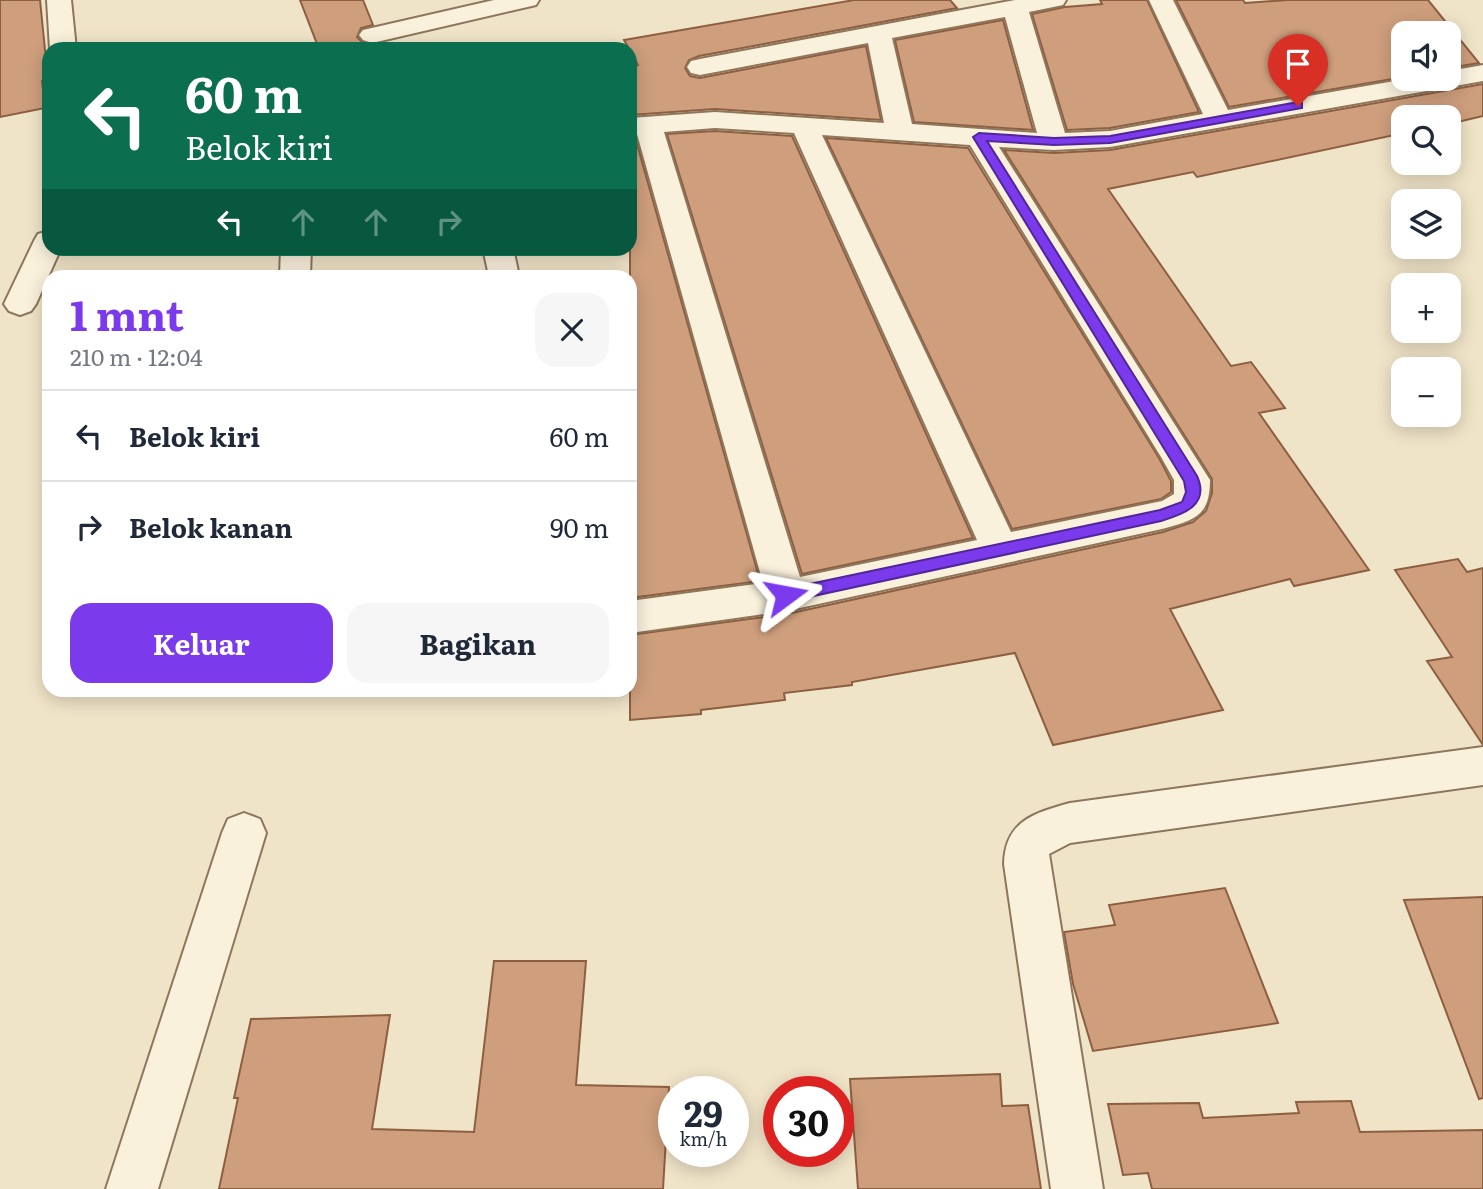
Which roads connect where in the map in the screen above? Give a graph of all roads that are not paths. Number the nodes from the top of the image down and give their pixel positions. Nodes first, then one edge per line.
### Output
1 (59, 0) edge
2 (527, 0) edge
3 (1054, 0) edge
4 (1161, 0) edge
5 (1015, 8) junction
6 (878, 32) junction
7 (372, 35) dead end
8 (62, 42) edge
9 (1483, 74) edge
10 (1219, 119) junction
11 (716, 120) junction
12 (639, 125) edge
13 (804, 126) junction
14 (901, 133) junction
15 (979, 137) junction
16 (1054, 142) junction
17 (42, 256) edge
18 (20, 304) dead end
19 (1000, 549) junction
20 (786, 595) junction
21 (637, 616) edge
22 (1483, 766) edge
23 (244, 833) dead end
24 (132, 1189) edge
25 (1077, 1189) edge

1 - 8 street
2 - 7 street
3 - 5 street
4 - 10 street
5 - 6 street
5 - 16 street
6 - 11 street
6 - 14 street
9 - 10 street
10 - 16 street
11 - 12 street
11 - 13 street
12 - 20 street
13 - 14 street
13 - 19 street
14 - 15 street
15 - 16 street
15 - 19 street
17 - 18 street
19 - 20 street
20 - 21 street
22 - 25 street
23 - 24 street

